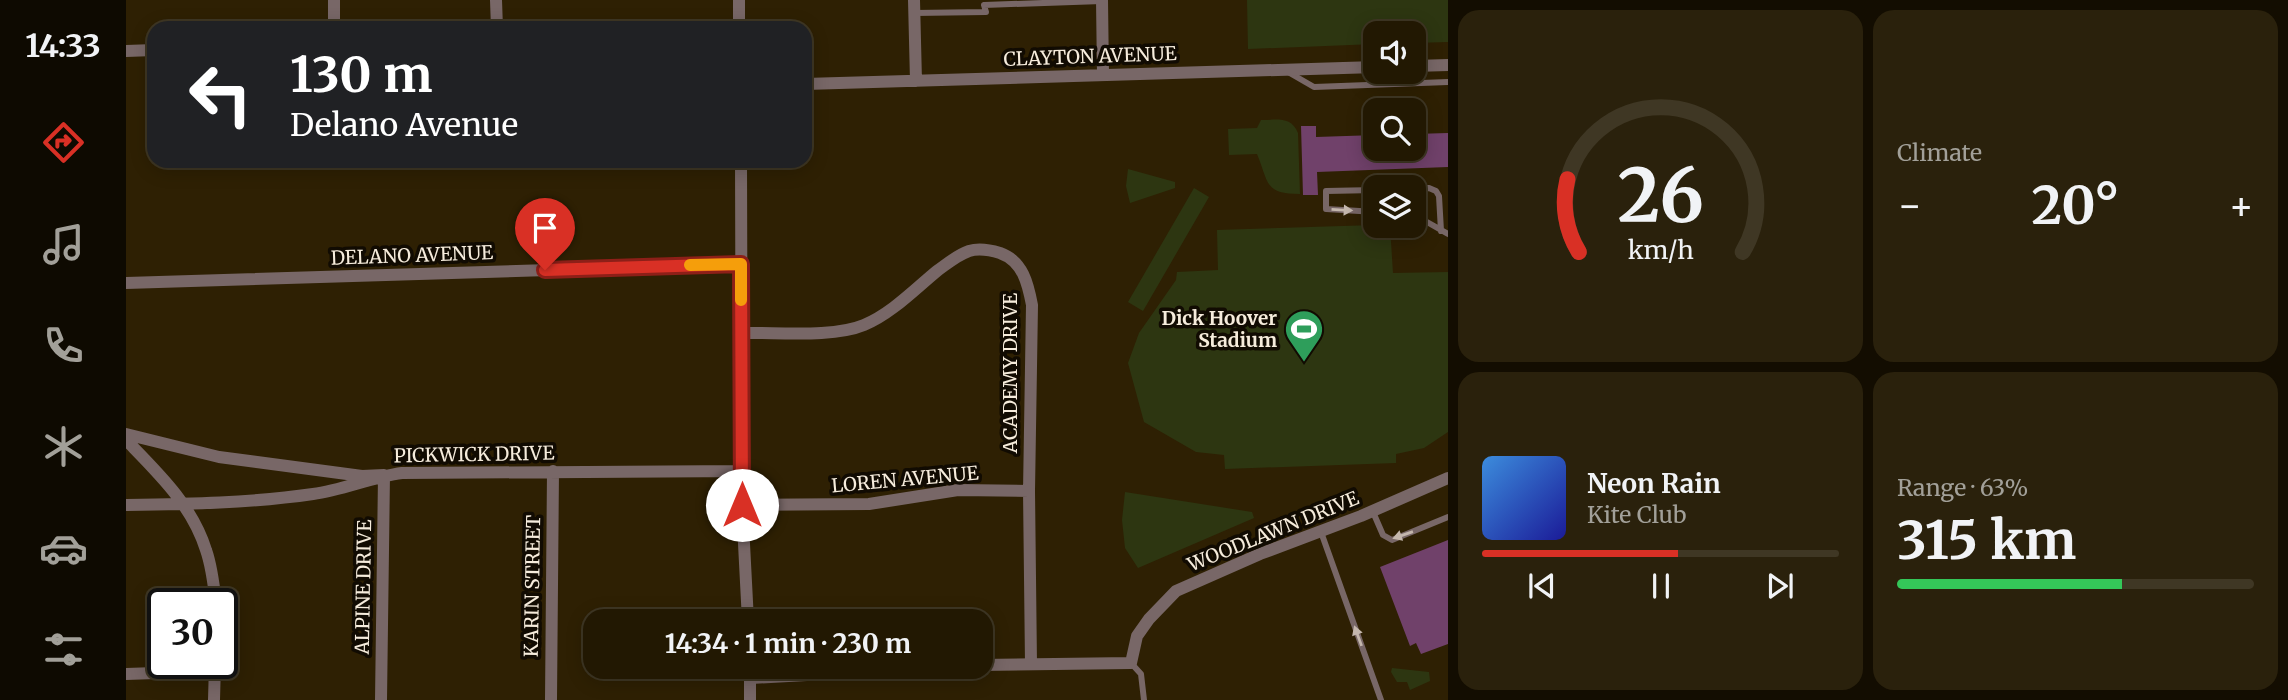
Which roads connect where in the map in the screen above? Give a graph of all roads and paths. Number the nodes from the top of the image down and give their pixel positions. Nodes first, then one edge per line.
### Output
1 (334, 0) edge
2 (496, 0) edge
3 (739, 0) edge
4 (1102, 0) edge
5 (914, 6) edge
6 (334, 21) edge
7 (497, 21) edge
8 (739, 21) edge
9 (147, 50) edge
10 (126, 51) edge
11 (1448, 65) edge
12 (1426, 66) edge
13 (1363, 67) edge
14 (1283, 70) junction
15 (1103, 75) junction
16 (916, 81) junction
17 (1448, 82) edge
18 (812, 83) edge
19 (741, 168) edge
20 (1426, 188) edge
21 (1363, 190) edge
22 (1363, 211) edge
23 (1426, 222) edge
24 (1445, 232) edge
25 (741, 264) junction
26 (126, 282) edge
27 (741, 333) junction
28 (126, 434) edge
29 (126, 440) edge
30 (553, 471) junction
31 (742, 471) junction
32 (384, 475) junction
33 (1448, 478) edge
34 (1030, 491) junction
35 (184, 504) junction
36 (126, 505) edge
37 (742, 505) junction
38 (1372, 511) junction
39 (1448, 517) edge
40 (1321, 532) junction
41 (213, 588) edge
42 (747, 609) edge
43 (1131, 663) junction
44 (1031, 664) junction
45 (993, 665) edge
46 (147, 672) edge
47 (126, 674) edge
48 (215, 679) edge
49 (750, 679) edge
50 (214, 700) edge
51 (381, 700) edge
52 (551, 700) edge
53 (750, 700) edge
54 (1144, 700) edge
55 (1381, 700) edge

1 - 6 street
2 - 7 street
3 - 8 street
4 - 5 lane
4 - 15 street
5 - 16 street
9 - 10 street
11 - 12 street
13 - 14 street, CLAYTON AVENUE
14 - 15 street, CLAYTON AVENUE
14 - 17 lane
15 - 16 street, CLAYTON AVENUE
16 - 18 street, CLAYTON AVENUE
19 - 25 street
20 - 24 lane
21 -> 22 lane
23 - 24 lane
25 - 26 street, DELANO AVENUE
25 - 27 street
27 - 31 street
27 - 34 street, ACADEMY DRIVE
28 - 32 street
29 - 35 street
30 - 31 street, PICKWICK DRIVE
30 - 32 street, PICKWICK DRIVE
30 - 52 street, KARIN STREET
31 - 37 street
32 - 35 street, PICKWICK DRIVE
32 - 51 street, ALPINE DRIVE
33 - 38 street, WOODLAWN DRIVE
34 - 37 street, LOREN AVENUE
34 - 44 street, ACADEMY DRIVE
35 - 36 street, PICKWICK DRIVE
35 - 41 street
37 - 42 street
39 -> 38 lane
38 - 40 street, WOODLAWN DRIVE
40 - 43 street, WOODLAWN DRIVE
55 -> 40 lane
43 - 44 street
43 - 54 lane
44 - 45 street
46 - 47 street
48 - 50 street
49 - 53 street

